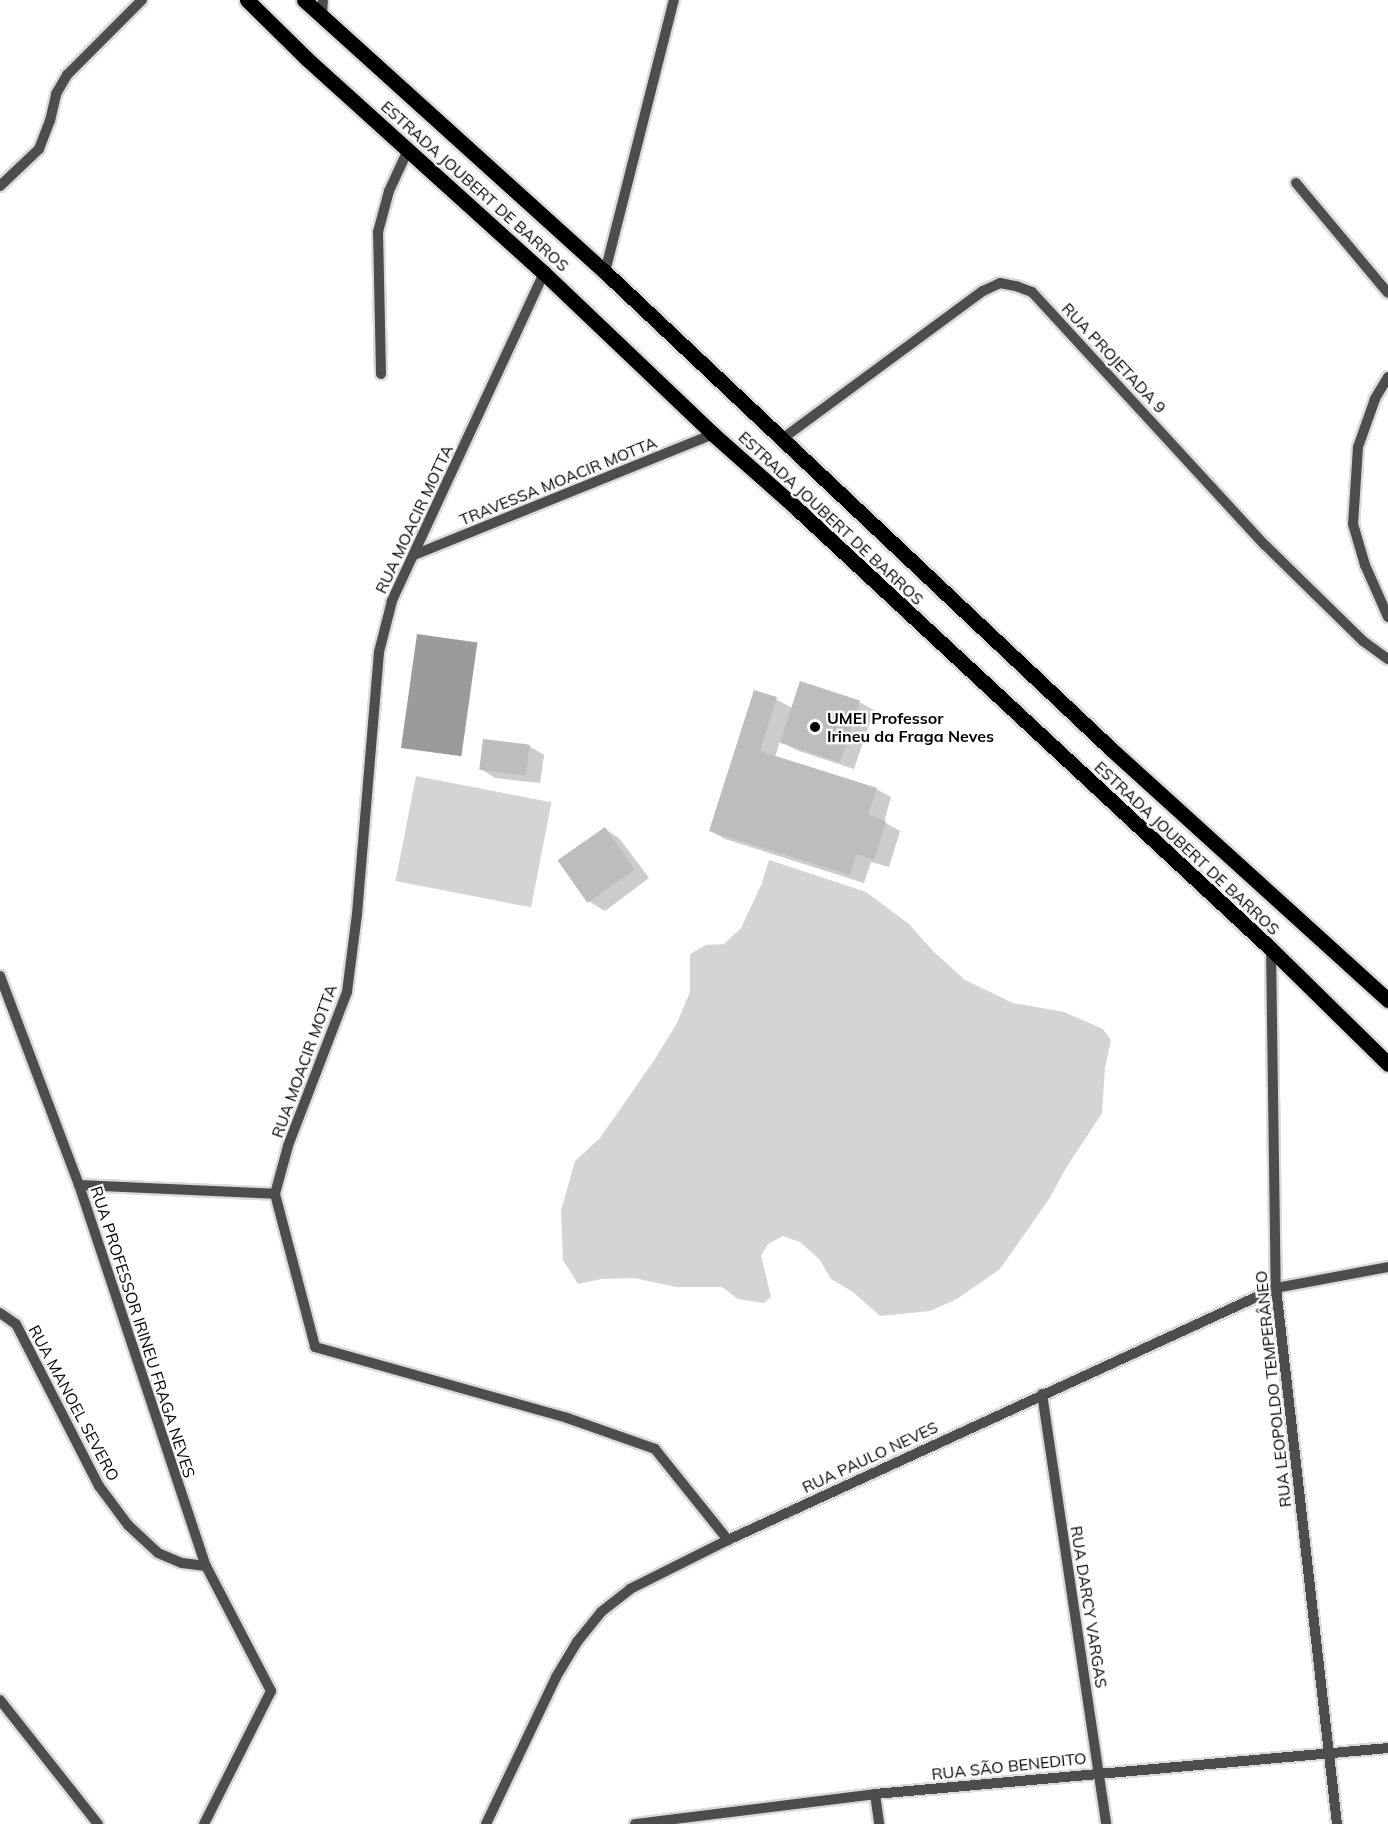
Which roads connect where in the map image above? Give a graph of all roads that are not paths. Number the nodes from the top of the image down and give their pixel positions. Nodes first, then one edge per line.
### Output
1 (142, 0) edge
2 (247, 0) edge
3 (304, 0) edge
4 (323, 0) edge
5 (674, 0) edge
6 (322, 17) junction
7 (408, 150) junction
8 (1296, 183) dead end
9 (0, 186) edge
10 (605, 272) junction
11 (544, 273) junction
12 (1388, 293) edge
13 (381, 374) dead end
14 (1388, 377) edge
15 (713, 434) junction
16 (782, 440) junction
17 (414, 555) junction
18 (1388, 617) edge
19 (1388, 658) edge
20 (1271, 949) junction
21 (0, 976) edge
22 (1388, 1000) edge
23 (1388, 1064) edge
24 (79, 1185) junction
25 (275, 1194) junction
26 (1388, 1268) edge
27 (1276, 1288) junction
28 (0, 1313) edge
29 (1042, 1394) junction
30 (728, 1540) junction
31 (206, 1566) junction
32 (0, 1701) edge
33 (1388, 1748) edge
34 (1328, 1755) junction
35 (1099, 1772) junction
36 (875, 1794) junction
37 (98, 1824) edge
38 (204, 1824) edge
39 (486, 1824) edge
40 (635, 1824) edge
41 (879, 1824) edge
42 (1106, 1824) edge
43 (1337, 1824) edge

1 - 9 street
2 - 7 main road, ESTRADA JOUBERT DE BARROS
3 - 6 main road, ESTRADA JOUBERT DE BARROS
4 - 6 street
5 - 10 street
6 - 10 main road, ESTRADA JOUBERT DE BARROS
7 - 11 main road, ESTRADA JOUBERT DE BARROS
7 - 13 street
8 - 12 street
10 - 16 main road, ESTRADA JOUBERT DE BARROS
11 - 15 main road, ESTRADA JOUBERT DE BARROS
11 - 17 street, RUA MOACIR MOTTA
14 - 18 street
15 - 17 street, TRAVESSA MOACIR MOTTA
15 - 20 main road, ESTRADA JOUBERT DE BARROS
16 - 19 street, RUA PROJETADA 9
16 - 22 main road, ESTRADA JOUBERT DE BARROS
17 - 25 street, RUA MOACIR MOTTA
20 - 23 main road, ESTRADA JOUBERT DE BARROS
20 - 27 street, RUA LEOPOLDO TEMPERÂNEO
21 - 24 street, RUA PROFESSOR IRINEU FRAGA NEVES
24 - 25 street
24 - 31 street, RUA PROFESSOR IRINEU FRAGA NEVES
25 - 30 street, RUA MOACIR MOTTA
26 - 27 street, RUA PAULO NEVES
27 - 29 street, RUA PAULO NEVES
27 - 34 street, RUA LEOPOLDO TEMPERÂNEO
28 - 31 street, RUA MANOEL SEVERO
29 - 30 street, RUA PAULO NEVES
29 - 35 street, RUA DARCY VARGAS
30 - 39 street, RUA PAULO NEVES
31 - 38 street, RUA PROFESSOR IRINEU FRAGA NEVES
32 - 37 street
33 - 34 street, RUA SÃO BENEDITO
34 - 35 street, RUA SÃO BENEDITO
34 - 43 street, RUA LEOPOLDO TEMPERÂNEO
35 - 36 street, RUA SÃO BENEDITO
35 - 42 street, RUA DARCY VARGAS
36 - 40 street, RUA SÃO BENEDITO
36 - 41 street

